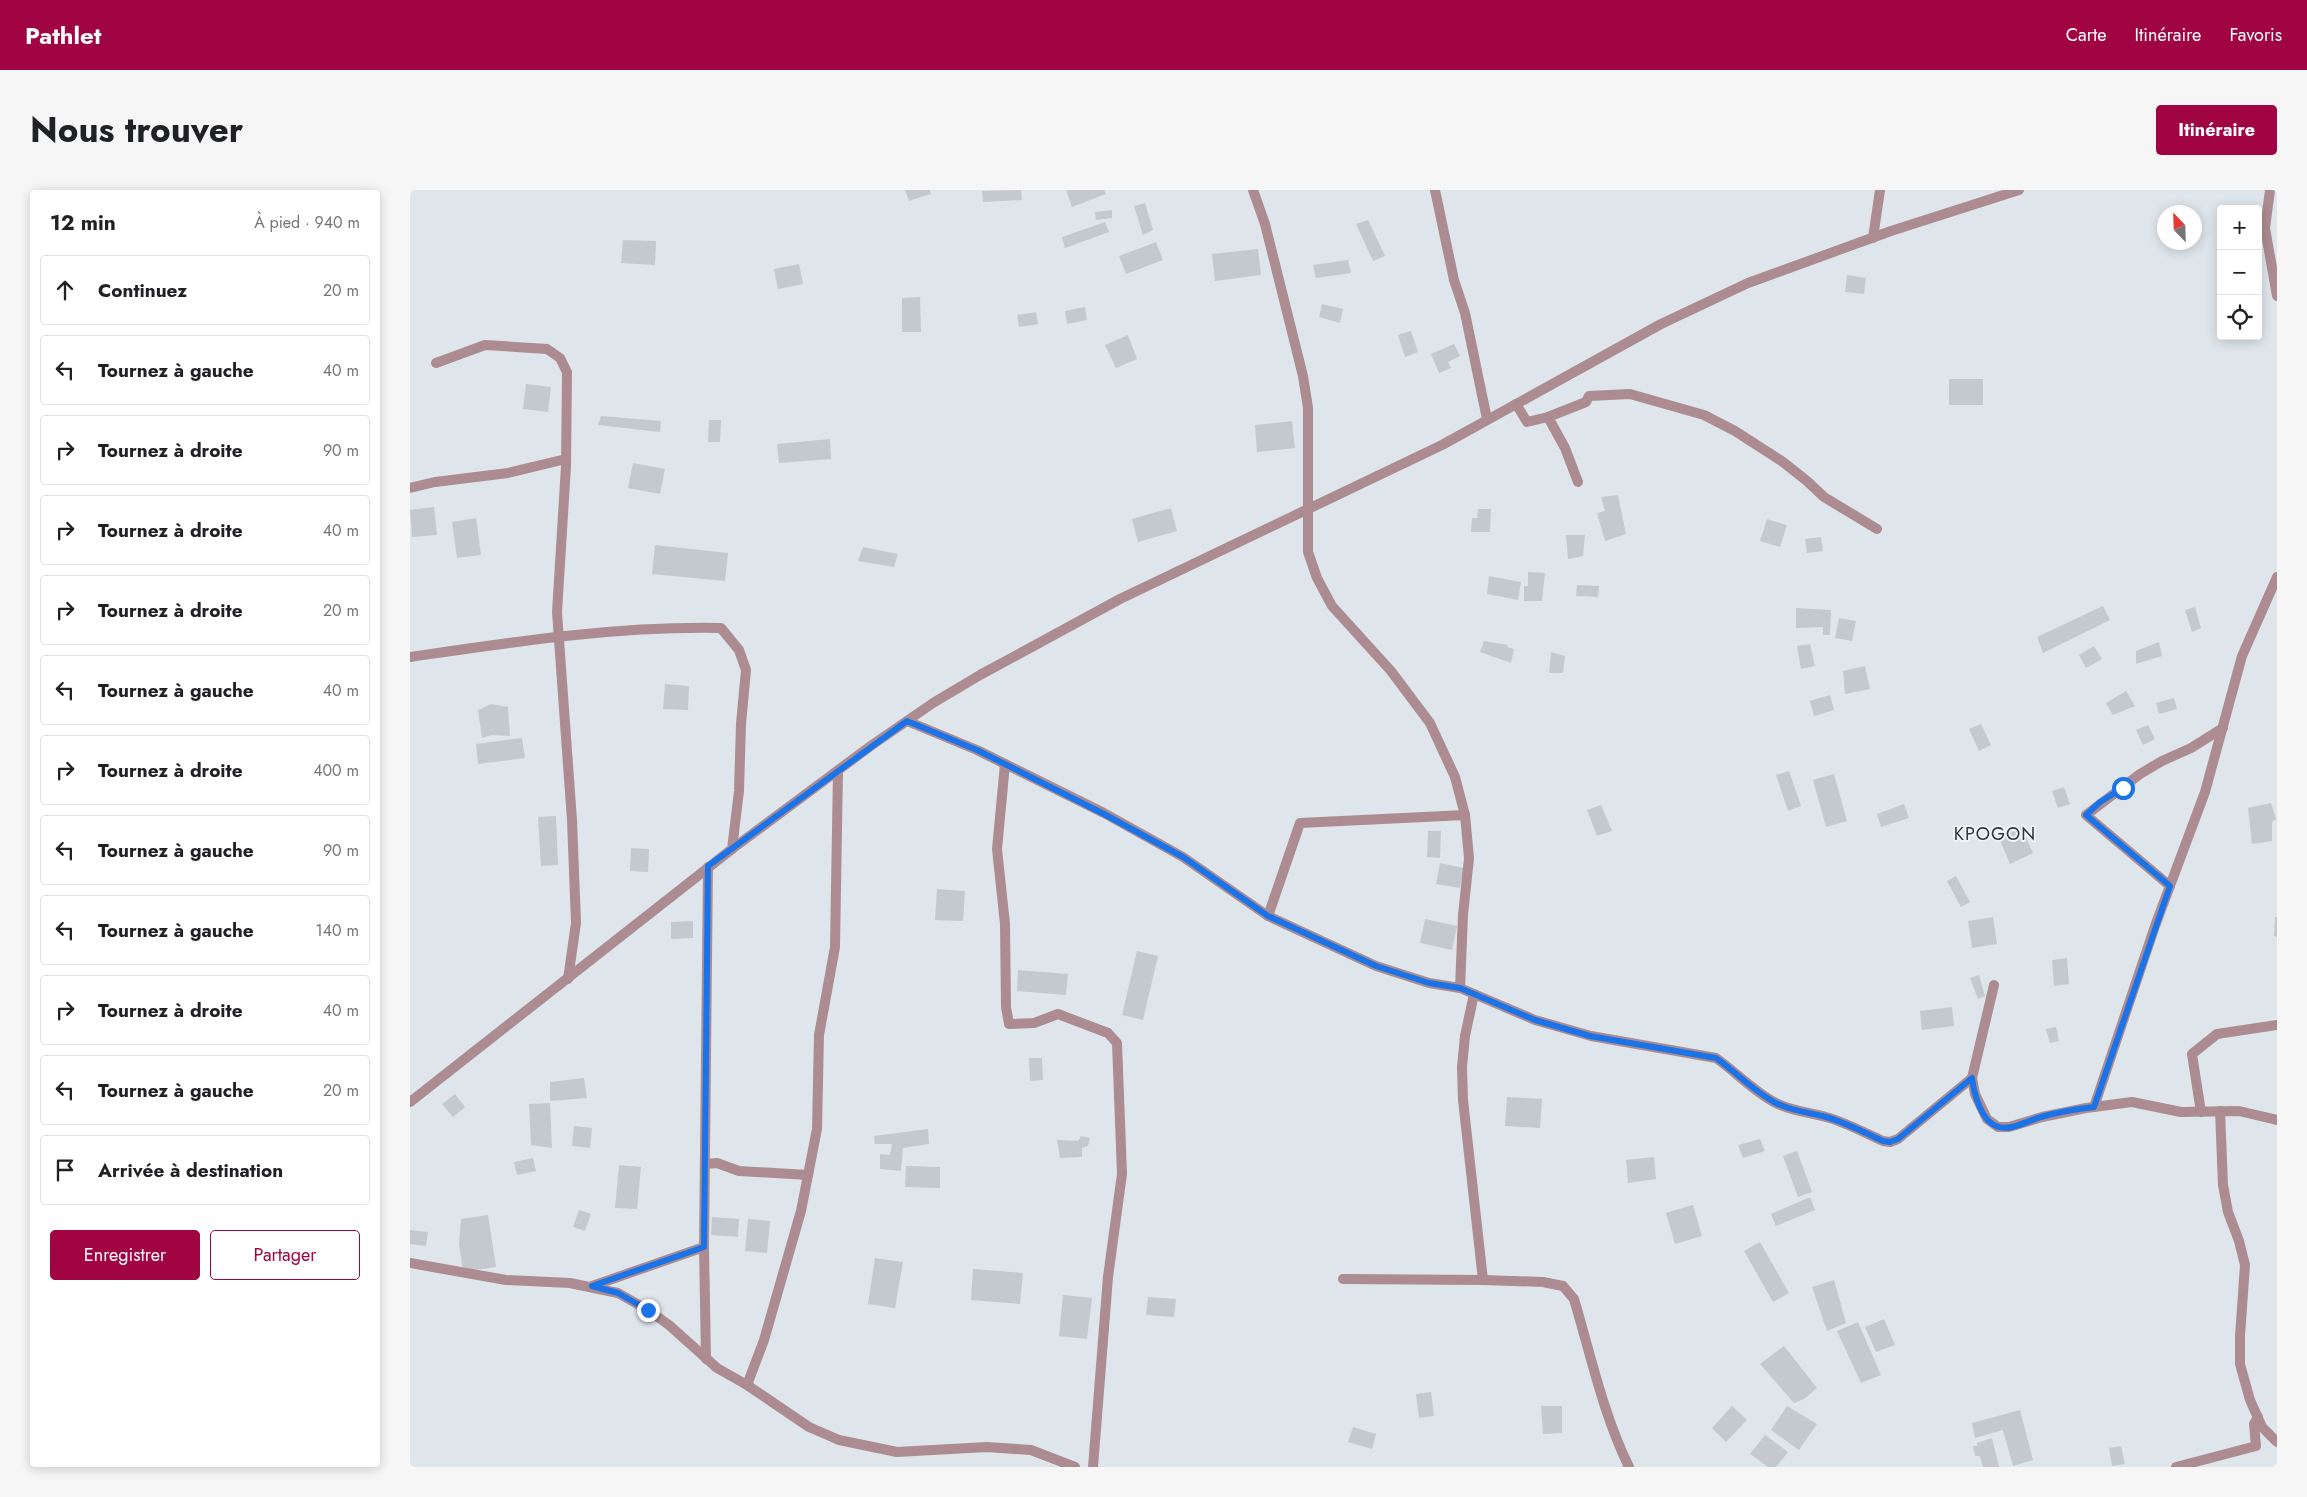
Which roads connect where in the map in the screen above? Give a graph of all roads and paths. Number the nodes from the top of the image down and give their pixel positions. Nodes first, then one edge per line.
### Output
1 (1253, 190) edge
2 (1435, 190) edge
3 (1880, 190) edge
4 (2019, 190) edge
5 (2270, 190) edge
6 (1873, 238) junction
7 (2277, 296) edge
8 (436, 363) dead end
9 (1516, 404) junction
10 (1548, 417) junction
11 (1487, 420) junction
12 (566, 458) junction
13 (1578, 482) dead end
14 (410, 488) edge
15 (1308, 510) junction
16 (1877, 529) dead end
17 (2277, 578) edge
18 (558, 636) junction
19 (410, 657) edge
20 (907, 721) junction
21 (2223, 728) junction
22 (1005, 764) junction
23 (838, 771) junction
24 (1465, 815) junction
25 (732, 849) junction
26 (708, 866) junction
27 (2170, 886) junction
28 (1268, 916) junction
29 (568, 979) junction
30 (1994, 985) dead end
31 (1460, 988) junction
32 (1474, 994) junction
33 (2277, 1025) edge
34 (1972, 1078) junction
35 (410, 1102) edge
36 (2094, 1107) junction
37 (2220, 1111) junction
38 (2201, 1112) junction
39 (2277, 1120) edge
40 (706, 1164) junction
41 (808, 1175) junction
42 (704, 1247) junction
43 (410, 1263) edge
44 (1343, 1279) dead end
45 (1483, 1280) junction
46 (592, 1286) junction
47 (706, 1359) junction
48 (747, 1385) junction
49 (2258, 1417) junction
50 (2277, 1442) edge
51 (1075, 1467) edge
52 (1093, 1467) edge
53 (1629, 1467) edge
54 (2176, 1467) edge

1 - 15 street
2 - 11 street
3 - 6 street
4 - 6 street
5 - 7 street
6 - 9 street
8 - 12 street
9 - 10 street
9 - 11 street
10 - 13 street
10 - 16 street
11 - 15 street
12 - 14 street
12 - 18 street
15 - 20 street
15 - 24 street
17 - 21 street
18 - 19 street
18 - 25 street
18 - 29 street
20 - 22 street
20 - 23 street
21 - 27 street
21 - 27 street
22 - 28 street
22 - 52 street
23 - 25 street
23 - 41 street
24 - 28 street
24 - 31 street
25 - 26 street
26 - 29 street
26 - 40 street
27 - 36 street
28 - 31 street
29 - 35 street
30 - 34 street
31 - 32 street
32 - 34 street
32 - 45 street
33 - 38 street
34 - 36 street
36 - 38 street
37 - 38 street
37 - 39 street
37 - 49 street
40 - 41 street
40 - 42 street
41 - 48 street
42 - 46 street
42 - 47 street
43 - 46 street
44 - 45 street
45 - 53 street
46 - 47 street
47 - 48 street
48 - 51 street
49 - 50 street
49 - 54 street

